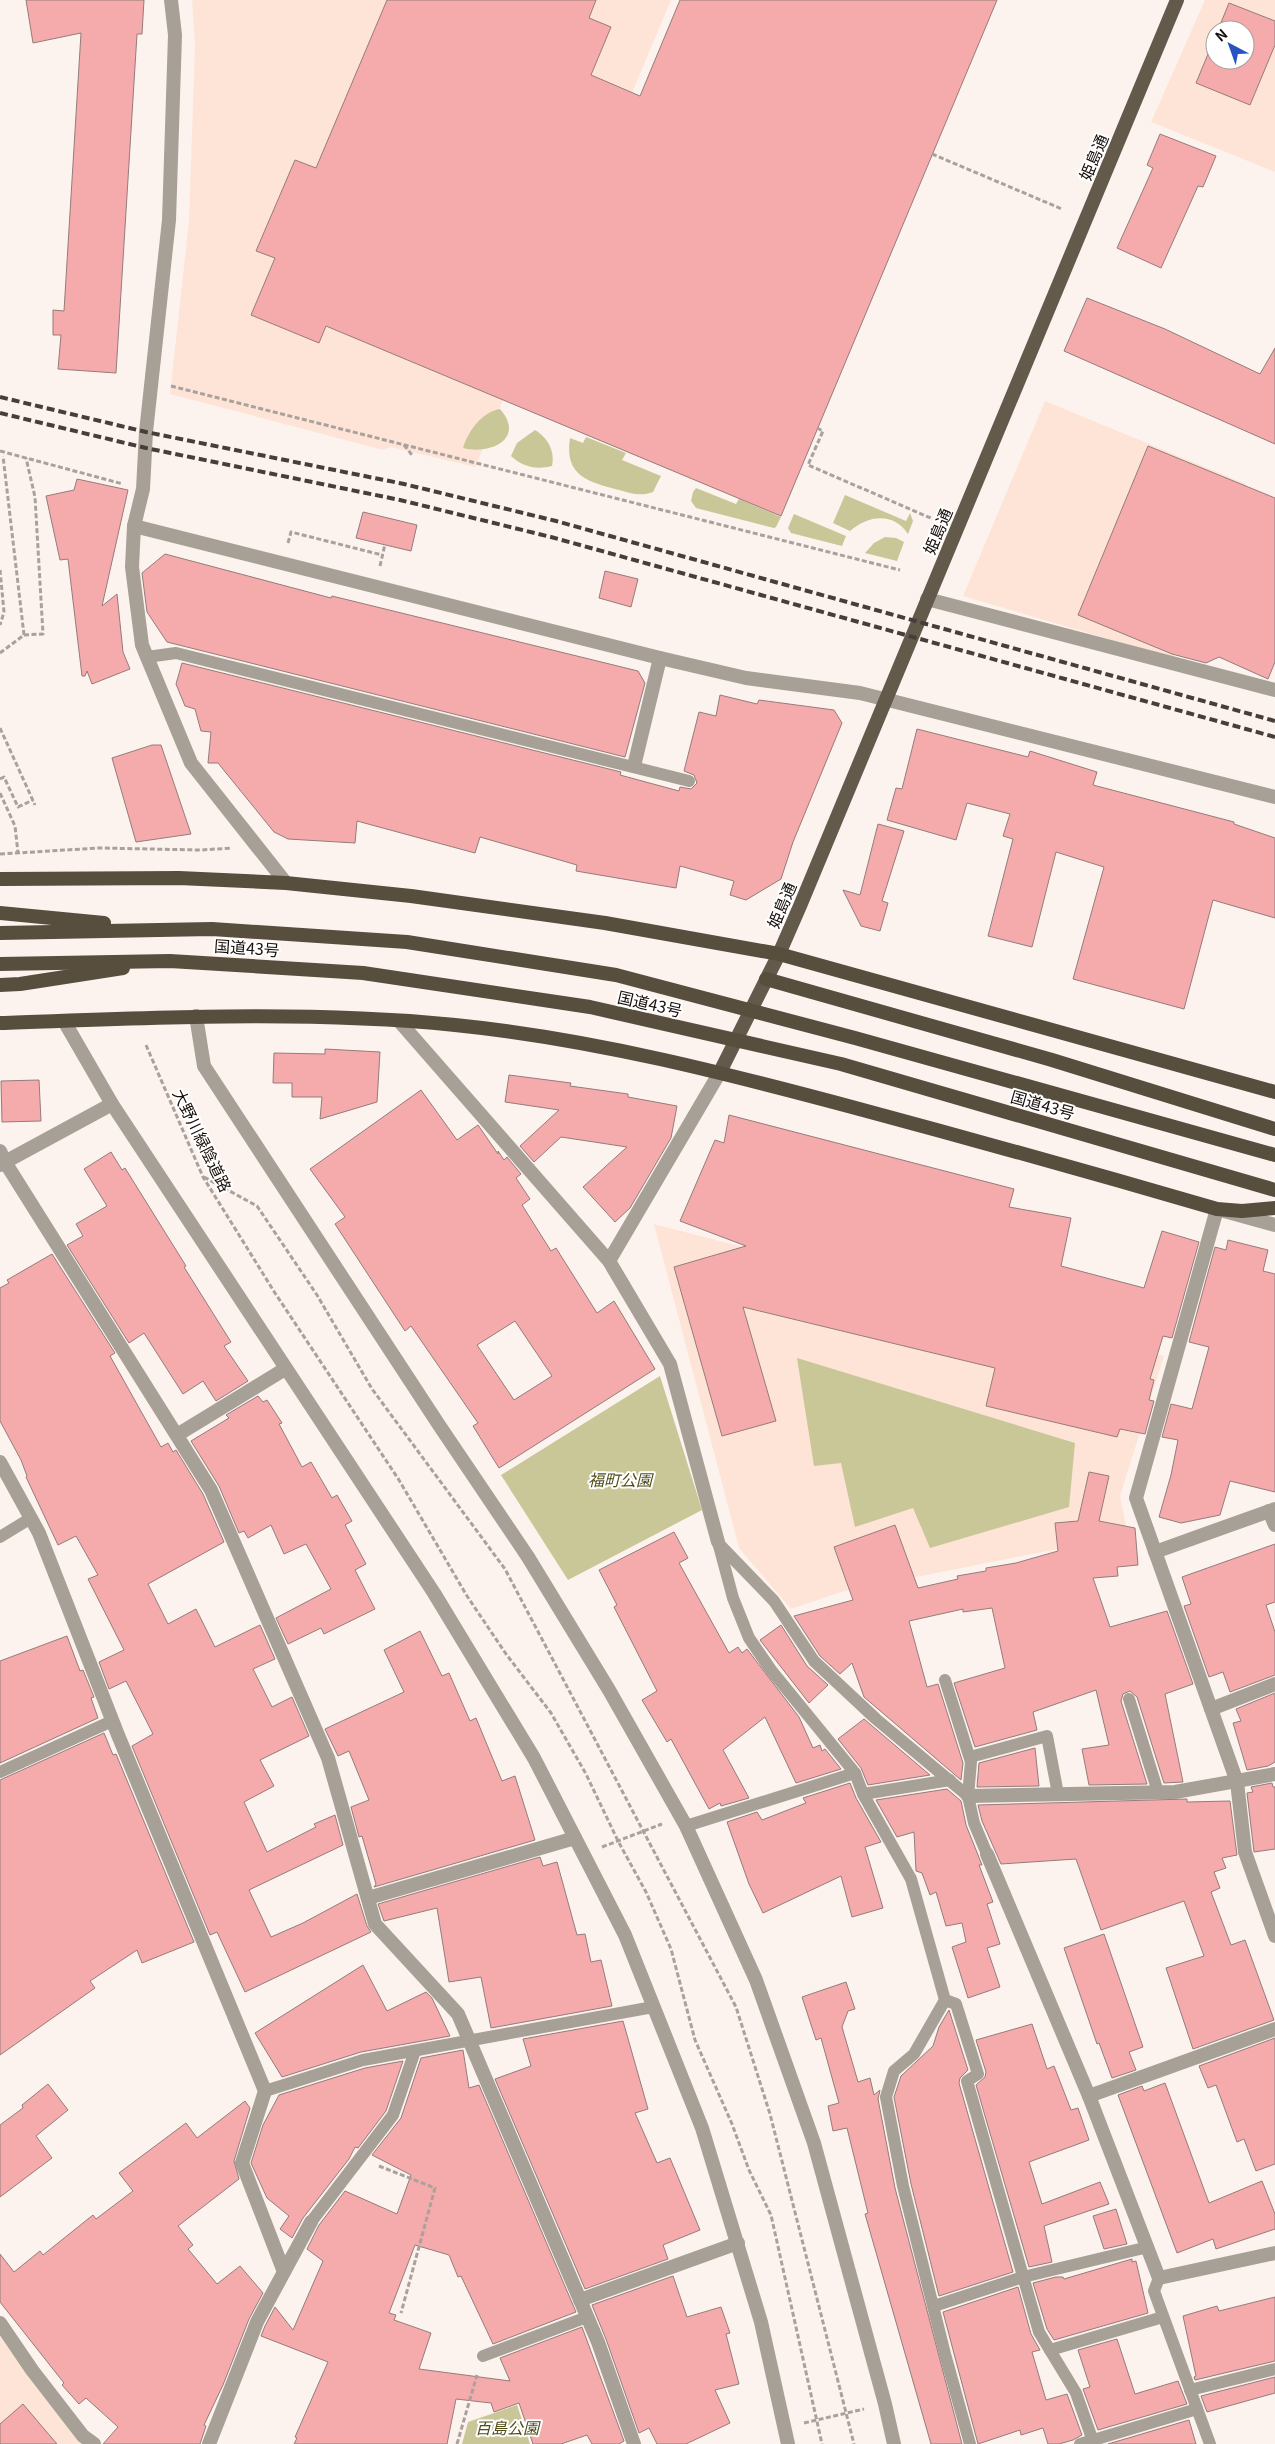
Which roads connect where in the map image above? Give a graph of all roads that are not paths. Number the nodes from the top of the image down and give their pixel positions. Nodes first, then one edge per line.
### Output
1 (171, 0) edge
2 (1177, 0) edge
3 (134, 526) junction
4 (927, 599) junction
5 (147, 657) junction
6 (660, 658) junction
7 (1275, 690) edge
8 (886, 699) junction
9 (634, 766) junction
10 (690, 781) dead end
11 (1275, 797) edge
12 (0, 879) edge
13 (286, 883) junction
14 (0, 913) edge
15 (170, 930) junction
16 (0, 933) edge
17 (779, 954) junction
18 (170, 961) junction
19 (0, 964) edge
20 (766, 979) junction
21 (0, 985) edge
22 (196, 1016) junction
23 (64, 1021) junction
24 (399, 1021) junction
25 (0, 1023) edge
26 (720, 1072) junction
27 (1275, 1092) edge
28 (112, 1104) junction
29 (1275, 1129) edge
30 (1275, 1155) edge
31 (2, 1160) edge
32 (1275, 1190) edge
33 (1275, 1208) edge
34 (1217, 1209) junction
35 (1275, 1225) edge
36 (609, 1261) junction
37 (285, 1369) junction
38 (177, 1435) junction
39 (0, 1462) edge
40 (1272, 1510) edge
41 (31, 1518) junction
42 (1275, 1524) edge
43 (0, 1536) edge
44 (718, 1542) junction
45 (1155, 1552) junction
46 (945, 1680) dead end
47 (1275, 1684) edge
48 (1129, 1699) dead end
49 (1211, 1710) junction
50 (112, 1721) junction
51 (970, 1757) junction
52 (0, 1772) edge
53 (855, 1774) junction
54 (1275, 1774) edge
55 (950, 1780) junction
56 (1237, 1782) junction
57 (1158, 1792) junction
58 (863, 1794) junction
59 (1058, 1794) junction
60 (968, 1796) junction
61 (686, 1826) junction
62 (575, 1838) junction
63 (987, 1854) joint
64 (368, 1898) junction
65 (1275, 1936) edge
66 (945, 2000) junction
67 (653, 2007) junction
68 (1275, 2029) edge
69 (469, 2040) junction
70 (415, 2051) junction
71 (265, 2091) junction
72 (1089, 2096) junction
73 (311, 2222) joint
74 (738, 2243) junction
75 (1148, 2248) junction
76 (1275, 2253) edge
77 (284, 2272) junction
78 (1023, 2277) junction
79 (1159, 2278) junction
80 (580, 2300) junction
81 (934, 2306) junction
82 (587, 2317) junction
83 (1164, 2317) junction
84 (0, 2323) edge
85 (1050, 2350) junction
86 (483, 2356) road end
87 (1275, 2369) edge
88 (1190, 2390) junction
89 (1197, 2409) junction
90 (1094, 2442) edge
91 (94, 2444) edge
92 (209, 2444) edge
93 (634, 2444) edge
94 (788, 2444) edge
95 (894, 2444) edge
96 (970, 2444) edge
97 (1080, 2444) edge
98 (1210, 2444) edge

1 - 3 street
2 - 4 main road, 姫島通
3 - 5 street
3 - 6 street
4 - 7 street
4 - 8 main road, 姫島通
5 - 9 lane
5 - 13 street
6 - 8 street
6 - 9 street
8 - 11 street
8 - 17 main road, 姫島通
9 - 10 lane
12 - 13 highway
13 - 17 highway
14 - 15 highway, bridge
15 - 16 highway, 国道43号, bridge
15 - 30 highway, 国道43号, bridge
17 - 20 main road, 姫島通
17 - 27 highway
18 - 19 highway, 国道43号, bridge
18 - 21 highway, bridge
18 - 32 highway, 国道43号, bridge
20 - 26 main road, 姫島通
20 - 29 highway
22 - 23 highway
22 - 24 highway
22 - 61 street
23 - 25 highway
23 - 28 street
24 - 26 highway
24 - 36 street
26 - 34 highway
26 - 36 street
28 - 31 street
28 - 37 street
31 - 38 street
33 - 34 highway
34 - 35 street
34 - 45 street
36 - 44 street
37 - 38 street
37 - 62 street
38 - 64 street
39 - 41 street
40 - 42 street
40 - 45 street
41 - 43 lane
41 - 50 street
44 - 53 lane
44 - 55 lane
45 - 49 street
46 - 51 lane
47 - 49 street
48 - 57 lane
49 - 56 street
50 - 52 lane
50 - 71 street
51 - 59 lane
51 - 60 lane
53 - 58 lane
53 - 61 lane
54 - 56 street
55 - 58 lane
55 - 60 lane
56 - 57 street
56 - 65 street
57 - 59 street
58 - 66 lane
59 - 60 street
60 - 63 lane
61 - 95 street
62 - 64 street
62 - 67 street
63 - 72 street
64 - 69 street
66 - 78 lane
66 - 81 lane
67 - 69 lane
67 - 74 street
68 - 72 street
69 - 70 lane
69 - 80 street
70 - 71 lane
70 - 73 lane
71 - 77 street
72 - 75 street
73 - 77 street
74 - 80 street
74 - 94 street
75 - 78 lane
75 - 79 street
76 - 79 street
77 - 92 street
78 - 81 lane
78 - 85 lane
79 - 83 lane
80 - 82 street
81 - 96 lane
82 - 86 lane
82 - 93 street
83 - 85 lane
83 - 88 lane
84 - 91 street
85 - 90 lane
87 - 88 lane
88 - 89 lane
89 - 90 lane
89 - 98 lane
90 - 97 lane

